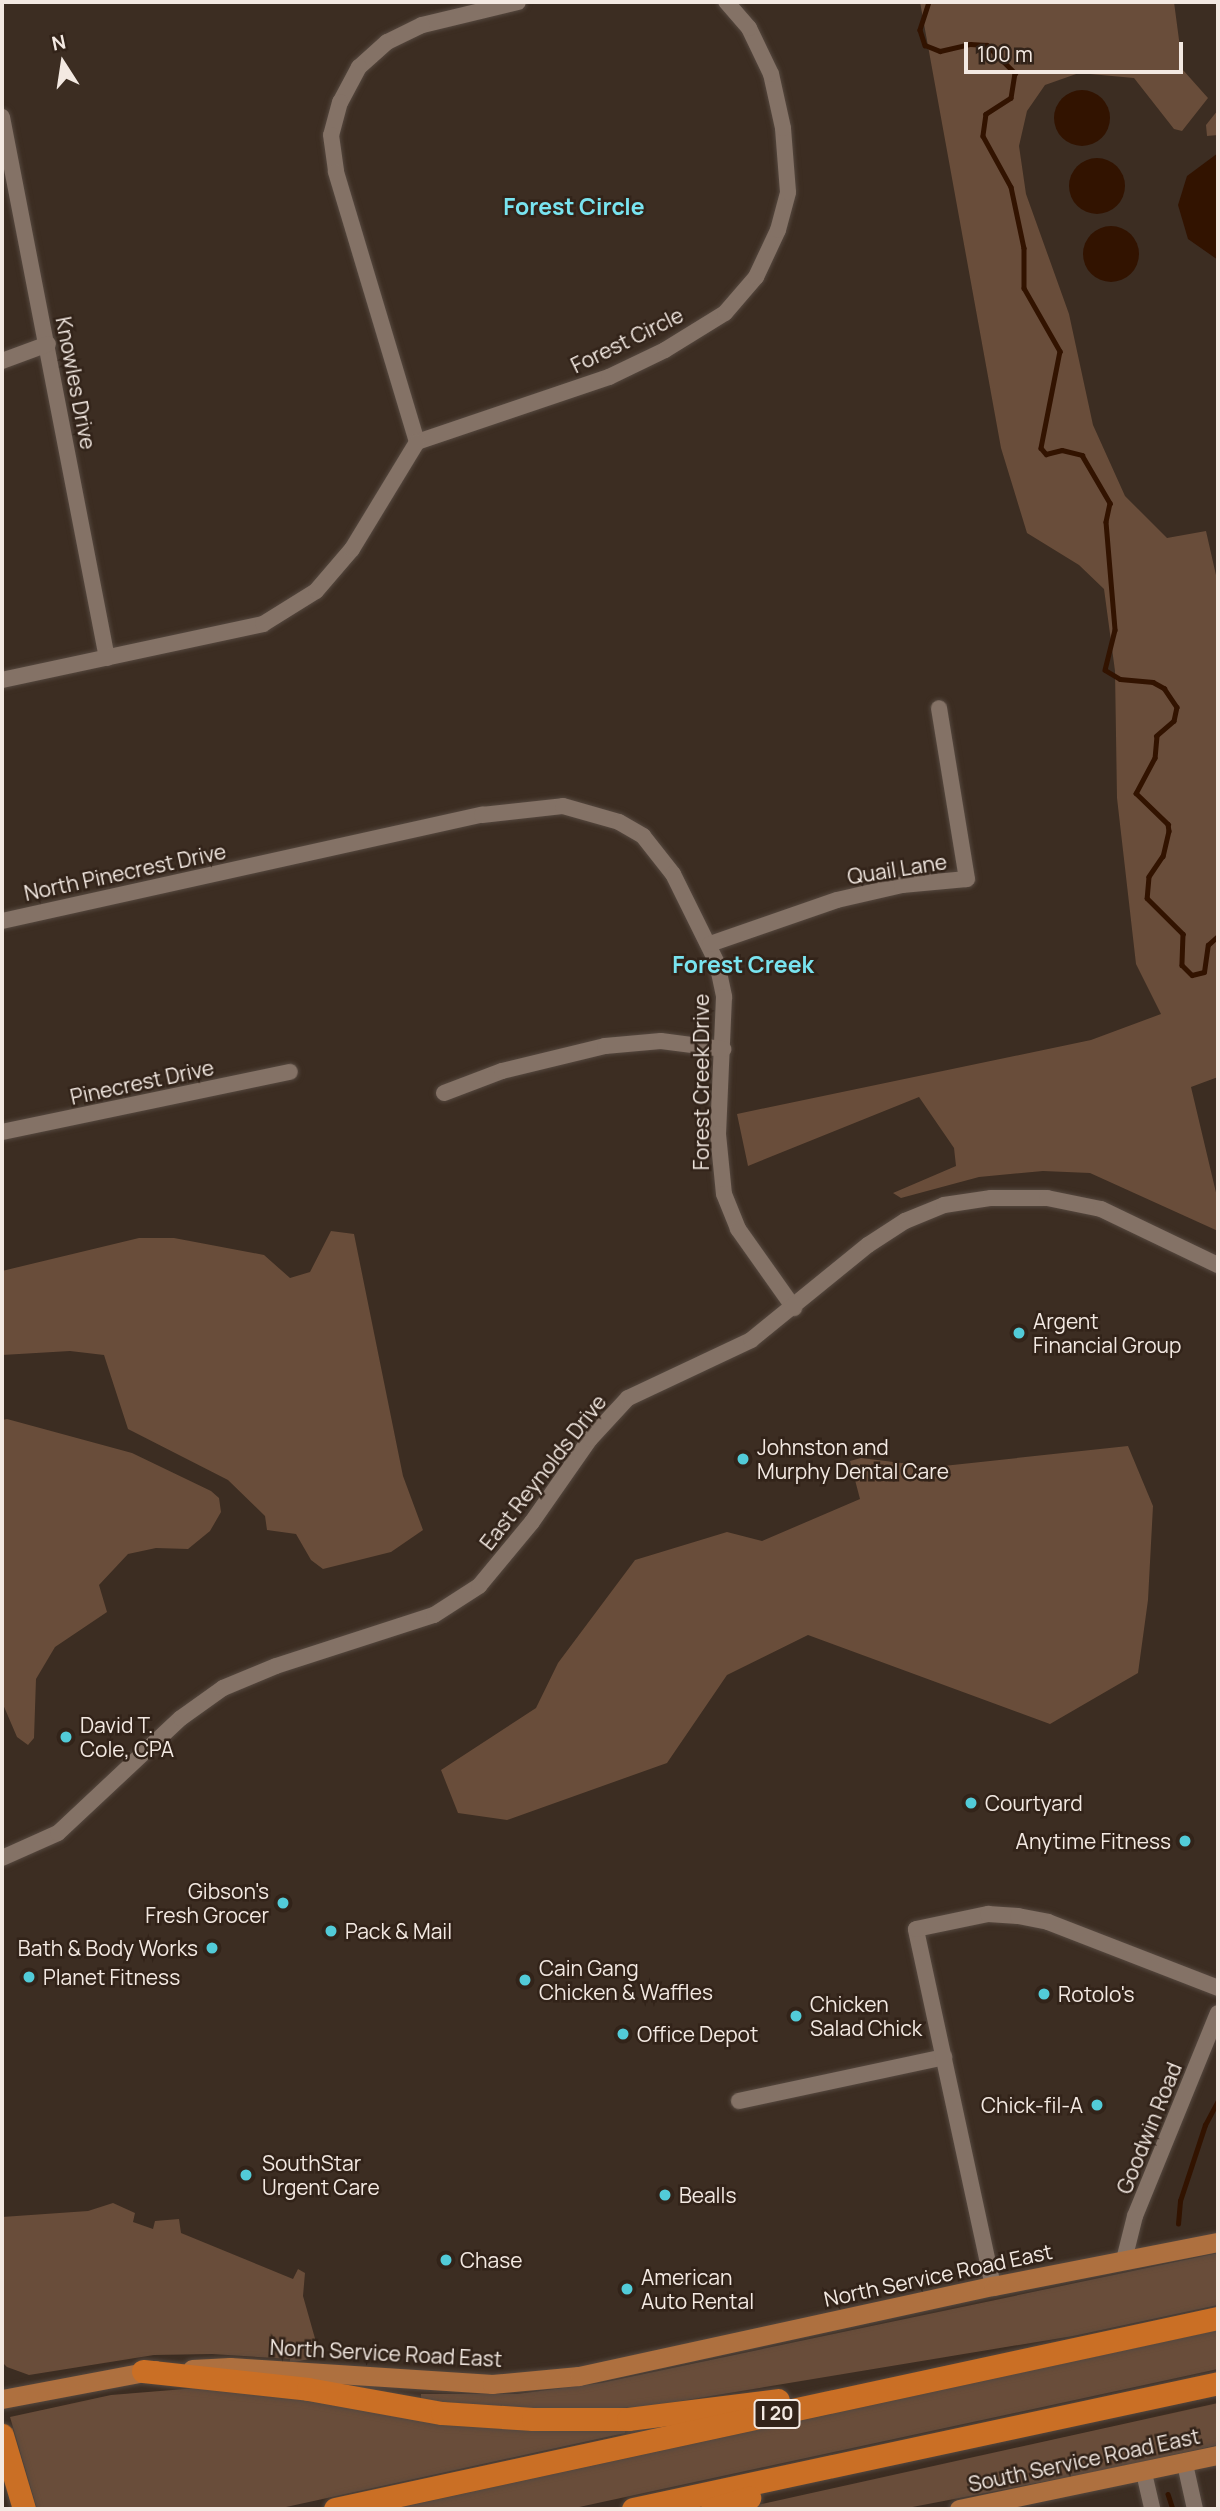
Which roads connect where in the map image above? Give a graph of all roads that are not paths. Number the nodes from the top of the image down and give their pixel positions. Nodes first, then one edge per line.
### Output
1 (518, 2) edge
2 (726, 2) edge
3 (2, 117) edge
4 (48, 344) junction
5 (2, 361) edge
6 (417, 442) junction
7 (107, 658) junction
8 (2, 680) edge
9 (939, 708) dead end
10 (257, 865) joint
11 (2, 921) edge
12 (710, 944) junction
13 (723, 1049) junction
14 (290, 1072) dead end
15 (444, 1093) dead end
16 (2, 1132) edge
17 (1218, 1265) edge
18 (794, 1308) junction
19 (2, 1858) edge
20 (1218, 1988) edge
21 (1218, 2013) edge
22 (944, 2057) junction
23 (739, 2101) dead end
24 (1218, 2242) edge
25 (1124, 2260) junction
26 (993, 2286) junction
27 (1218, 2318) edge
28 (143, 2371) junction
29 (934, 2380) junction
30 (1218, 2383) edge
31 (2, 2399) edge
32 (2, 2435) edge
33 (884, 2455) junction
34 (1218, 2455) edge
35 (1185, 2464) junction
36 (1144, 2473) junction
37 (24, 2509) edge
38 (335, 2509) edge
39 (633, 2509) edge
40 (712, 2509) edge
41 (959, 2509) edge
42 (1152, 2509) edge
43 (1195, 2509) edge

1 - 6 street
2 - 6 street, Forest Circle
3 - 4 street, Knowles Drive
4 - 5 street
4 - 7 street, Knowles Drive
6 - 7 street
7 - 8 street
9 - 12 street, Quail Lane
10 - 11 street, North Pinecrest Drive
10 - 12 street, Forest Creek Drive
12 - 13 street, Forest Creek Drive
13 - 15 street
13 - 18 street, Forest Creek Drive
14 - 16 street, Pinecrest Drive
17 - 18 street, East Reynolds Drive
18 - 19 street, East Reynolds Drive
20 - 22 street
21 - 25 street, Goodwin Road
22 - 23 street
22 - 26 street
24 - 25 main road, North Service Road East
25 - 26 main road, North Service Road East
26 - 28 main road, North Service Road East
27 - 29 highway, I 20
28 - 29 highway
28 - 31 main road, North Service Road East
29 - 38 highway, I 20
30 - 33 highway
32 - 37 highway
33 - 39 highway
33 - 40 highway
34 - 35 main road, South Service Road East
35 - 36 main road, South Service Road East
35 - 43 street
36 - 41 main road, South Service Road East
36 - 42 street

